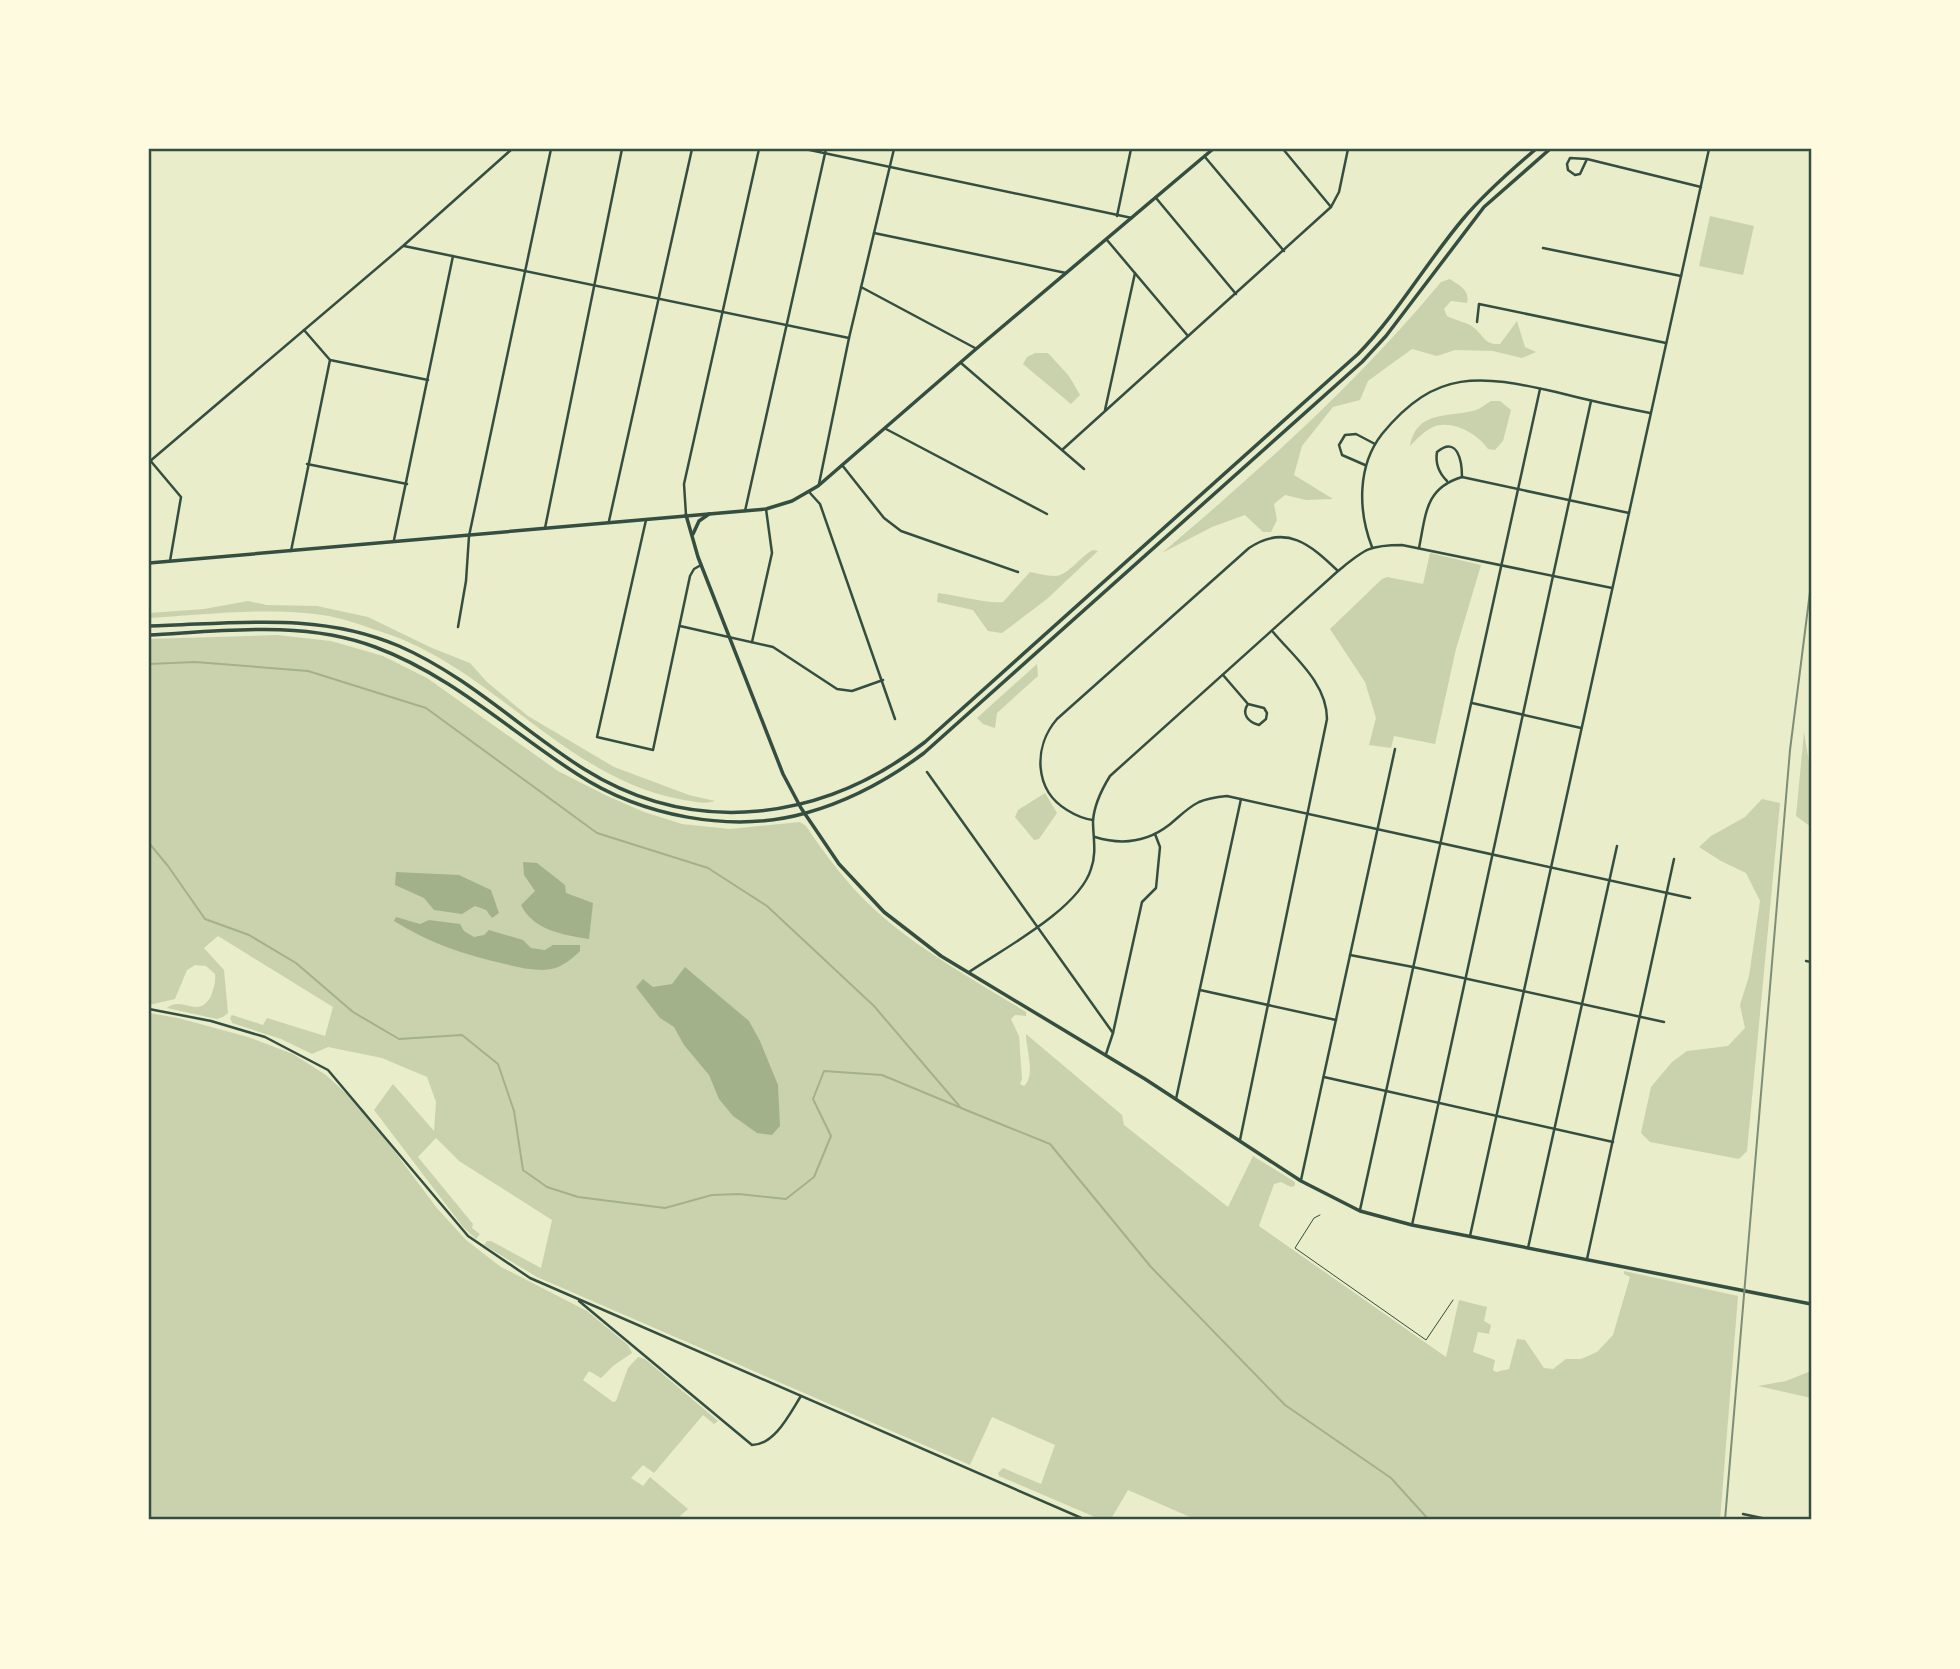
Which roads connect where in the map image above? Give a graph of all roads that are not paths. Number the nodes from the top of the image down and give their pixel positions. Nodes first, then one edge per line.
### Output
1 (512, 149) edge
2 (551, 149) edge
3 (622, 149) edge
4 (692, 149) edge
5 (759, 149) edge
6 (805, 149) edge
7 (894, 149) edge
8 (1131, 149) edge
9 (1213, 149) edge
10 (1283, 149) edge
11 (1348, 149) edge
12 (1536, 149) edge
13 (1709, 149) edge
14 (1546, 150) edge
15 (826, 151) edge
16 (1204, 156) junction
17 (1587, 159) junction
18 (890, 167) junction
19 (1701, 187) junction
20 (1156, 198) junction
21 (1331, 207) junction
22 (1117, 216) junction
23 (1132, 218) junction
24 (874, 233) junction
25 (1107, 239) junction
26 (403, 246) junction
27 (1544, 248) dead end
28 (1284, 251) junction
29 (453, 256) junction
30 (527, 271) junction
31 (1068, 273) junction
32 (1135, 273) junction
33 (1681, 276) junction
34 (595, 285) junction
35 (861, 287) junction
36 (1236, 294) junction
37 (659, 299) junction
38 (721, 312) junction
39 (1477, 322) dead end
40 (786, 324) junction
41 (304, 330) junction
42 (1188, 337) junction
43 (849, 338) junction
44 (1666, 343) junction
45 (975, 349) junction
46 (330, 360) junction
47 (961, 363) junction
48 (428, 380) junction
49 (1540, 389) junction
50 (1591, 401) junction
51 (1105, 411) junction
52 (1650, 413) junction
53 (884, 428) junction
54 (1374, 444) junction
55 (1062, 450) junction
56 (149, 461) edge
57 (307, 464) junction
58 (842, 465) junction
59 (1367, 466) junction
60 (1084, 470) dead end
61 (1462, 477) junction
62 (1447, 481) junction
63 (407, 484) junction
64 (818, 486) junction
65 (1517, 489) junction
66 (810, 493) junction
67 (1569, 501) junction
68 (766, 509) junction
69 (745, 511) junction
70 (709, 513) junction
71 (1629, 513) junction
72 (686, 514) junction
73 (1047, 514) dead end
74 (646, 520) junction
75 (609, 523) junction
76 (545, 528) junction
77 (469, 536) junction
78 (692, 536) junction
79 (394, 542) junction
80 (1372, 547) junction
81 (1419, 548) junction
82 (291, 551) junction
83 (170, 561) junction
84 (149, 563) edge
85 (701, 565) junction
86 (1501, 565) junction
87 (1338, 571) junction
88 (1018, 572) dead end
89 (1554, 576) junction
90 (1612, 588) junction
91 (149, 626) edge
92 (680, 626) junction
93 (458, 627) dead end
94 (1273, 632) junction
95 (149, 635) edge
96 (728, 637) junction
97 (752, 642) junction
98 (1223, 675) junction
99 (883, 680) junction
100 (1471, 703) junction
101 (1248, 704) junction
102 (1523, 714) junction
103 (895, 719) dead end
104 (1581, 728) junction
105 (1395, 749) dead end
106 (927, 772) dead end
107 (1241, 799) junction
108 (800, 806) junction
109 (805, 813) junction
110 (1308, 813) junction
111 (1093, 820) junction
112 (1377, 828) junction
113 (1155, 834) junction
114 (1094, 837) junction
115 (1440, 843) junction
116 (1617, 846) dead end
117 (1493, 854) junction
118 (1674, 859) dead end
119 (1551, 866) junction
120 (1609, 879) junction
121 (1667, 893) junction
122 (1690, 898) dead end
123 (1038, 926) junction
124 (1350, 955) junction
125 (1806, 961) dead end
126 (1811, 962) edge
127 (1413, 967) junction
128 (969, 972) junction
129 (1466, 978) junction
130 (1200, 990) junction
131 (1524, 991) junction
132 (1268, 1004) junction
133 (1583, 1004) junction
134 (149, 1009) edge
135 (1640, 1016) junction
136 (1336, 1020) junction
137 (1664, 1022) dead end
138 (1113, 1033) junction
139 (1105, 1056) junction
140 (1324, 1077) junction
141 (1387, 1091) junction
142 (1176, 1100) junction
143 (1438, 1102) junction
144 (1497, 1115) junction
145 (1555, 1128) junction
146 (1239, 1141) junction
147 (1613, 1142) junction
148 (1301, 1181) junction
149 (1360, 1211) junction
150 (1320, 1215) dead end
151 (1412, 1225) junction
152 (1470, 1236) junction
153 (1528, 1248) junction
154 (1587, 1259) junction
155 (577, 1299) junction
156 (1453, 1300) dead end
157 (1811, 1304) edge
158 (801, 1396) junction
159 (1743, 1514) dead end
160 (1086, 1520) edge
161 (1771, 1520) edge

1 - 26 street
2 - 30 street
3 - 34 street
4 - 37 street
5 - 38 street
6 - 15 street
7 - 18 street
8 - 22 street
9 - 16 main road
10 - 21 street
11 - 21 street
12 - 108 main road
13 - 19 street
14 - 109 main road
15 - 18 street
15 - 40 street
16 - 20 main road
16 - 28 street
17 - 17 street
17 - 19 street
18 - 22 street
18 - 24 street
19 - 33 street
20 - 23 main road
20 - 36 street
21 - 28 street
22 - 23 street
23 - 25 main road
24 - 31 street
24 - 35 street
25 - 31 main road
25 - 32 street
26 - 29 street
26 - 41 street
27 - 33 street
28 - 36 street
29 - 30 street
29 - 48 street
30 - 34 street
30 - 77 street
31 - 45 main road
32 - 42 street
32 - 51 street
33 - 44 street
34 - 37 street
34 - 76 street
35 - 43 street
35 - 45 street
36 - 42 street
37 - 38 street
37 - 75 street
38 - 40 street
38 - 72 street
39 - 44 street
40 - 43 street
40 - 69 street
41 - 46 street
41 - 56 street
42 - 51 street
43 - 64 street
44 - 52 street
45 - 47 main road
46 - 48 street
46 - 57 street
47 - 53 main road
47 - 55 street
48 - 63 street
49 - 50 street
49 - 54 street
49 - 65 street
50 - 52 street
50 - 67 street
51 - 55 street
52 - 71 street
53 - 58 main road
53 - 73 street
54 - 59 street
54 - 59 street
55 - 60 street
56 - 83 street
57 - 63 street
57 - 82 street
58 - 64 main road
58 - 88 street
59 - 80 street
61 - 62 street
61 - 62 street
61 - 65 street
62 - 81 street
63 - 79 street
64 - 66 main road
65 - 67 street
65 - 86 street
66 - 68 main road
66 - 99 street
67 - 71 street
67 - 89 street
68 - 69 main road
68 - 97 street
69 - 70 main road
70 - 72 main road
70 - 78 main road
71 - 90 street
72 - 74 main road
72 - 78 main road
74 - 75 main road
74 - 92 street
75 - 76 main road
76 - 77 main road
77 - 79 main road
77 - 93 street
78 - 85 main road
79 - 82 main road
80 - 81 street
80 - 87 street
81 - 86 street
82 - 83 main road
83 - 84 main road
85 - 92 street
85 - 96 main road
86 - 89 street
86 - 100 street
87 - 94 street
87 - 111 street
89 - 90 street
89 - 102 street
90 - 104 street
91 - 108 main road
92 - 96 street
94 - 98 street
94 - 110 street
95 - 109 main road
96 - 97 street
96 - 108 main road
97 - 99 street
98 - 101 street
98 - 111 street
99 - 103 street
100 - 102 street
100 - 115 street
101 - 101 street
102 - 104 street
102 - 117 street
104 - 119 street
105 - 112 street
106 - 123 street
107 - 110 street
107 - 113 street
107 - 130 street
108 - 109 main road
109 - 128 main road
110 - 112 street
110 - 132 street
111 - 114 street
112 - 115 street
112 - 124 street
113 - 114 street
113 - 138 street
114 - 123 street
115 - 117 street
115 - 127 street
116 - 120 street
117 - 119 street
117 - 129 street
118 - 121 street
119 - 120 street
119 - 131 street
120 - 121 street
120 - 133 street
121 - 122 street
121 - 135 street
123 - 128 street
123 - 138 street
124 - 127 street
124 - 136 street
125 - 126 street
127 - 129 street
127 - 141 street
128 - 139 main road
129 - 131 street
129 - 143 street
130 - 132 street
130 - 142 street
131 - 133 street
131 - 144 street
132 - 136 street
132 - 146 street
133 - 135 street
133 - 145 street
134 - 155 street
135 - 137 street
135 - 147 street
136 - 140 street
138 - 139 street
139 - 142 main road
140 - 141 street
140 - 148 street
141 - 143 street
141 - 149 street
142 - 146 main road
143 - 144 street
143 - 151 street
144 - 145 street
144 - 152 street
145 - 147 street
145 - 153 street
146 - 148 main road
147 - 154 street
148 - 149 main road
149 - 151 main road
150 - 156 lane
151 - 152 main road
152 - 153 main road
153 - 154 main road
154 - 157 main road
155 - 158 street
155 - 158 street
158 - 160 street
159 - 161 street

